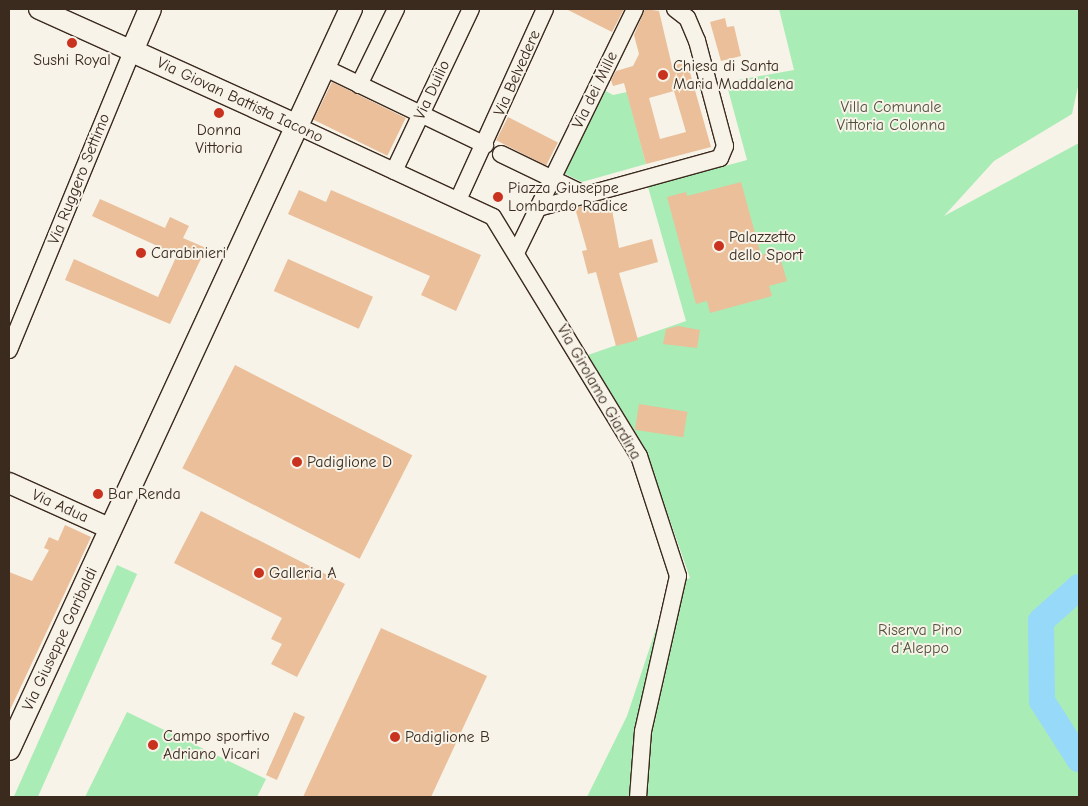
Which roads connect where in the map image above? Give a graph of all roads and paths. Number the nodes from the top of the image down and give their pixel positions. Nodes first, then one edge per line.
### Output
1 (39, 9) edge
2 (150, 9) edge
3 (351, 9) edge
4 (396, 9) edge
5 (471, 9) edge
6 (545, 9) edge
7 (635, 9) edge
8 (675, 9) edge
9 (132, 51) junction
10 (323, 67) junction
11 (359, 85) junction
12 (421, 114) junction
13 (295, 125) junction
14 (487, 141) junction
15 (502, 154) dead end
16 (394, 171) junction
17 (556, 178) junction
18 (586, 195) junction
19 (458, 200) junction
20 (538, 208) junction
21 (517, 255) junction
22 (11, 339) edge
23 (9, 483) edge
24 (111, 529) junction
25 (9, 749) edge
26 (638, 797) edge

1 - 9 street, Via Giovan Battista Iacono
2 - 9 main road, Via Ruggero Settimo
3 - 10 main road, Via Giuseppe Garibaldi
4 - 11 street
5 - 12 street, Via Duilio
6 - 14 street, Via Belvedere
7 - 17 street, Via dei Mille
8 - 18 street
9 - 13 main road, Via Giovan Battista Iacono
9 - 22 street, Via Ruggero Settimo
10 - 11 street
10 - 13 main road, Via Giuseppe Garibaldi
11 - 12 street
12 - 14 street
12 - 16 street, Via Duilio
13 - 16 street, Via Giovan Battista Iacono
13 - 24 main road, Via Giuseppe Garibaldi
14 - 19 street, Via Belvedere
15 - 17 street
16 - 19 street, Via Giovan Battista Iacono
17 - 18 street
17 - 20 street, Via dei Mille
18 - 20 street
19 - 21 street, Via Girolamo Giardina
20 - 21 street, Via dei Mille
21 - 26 street, Via Girolamo Giardina
23 - 24 street, Via Adua
24 - 25 main road, Via Giuseppe Garibaldi

